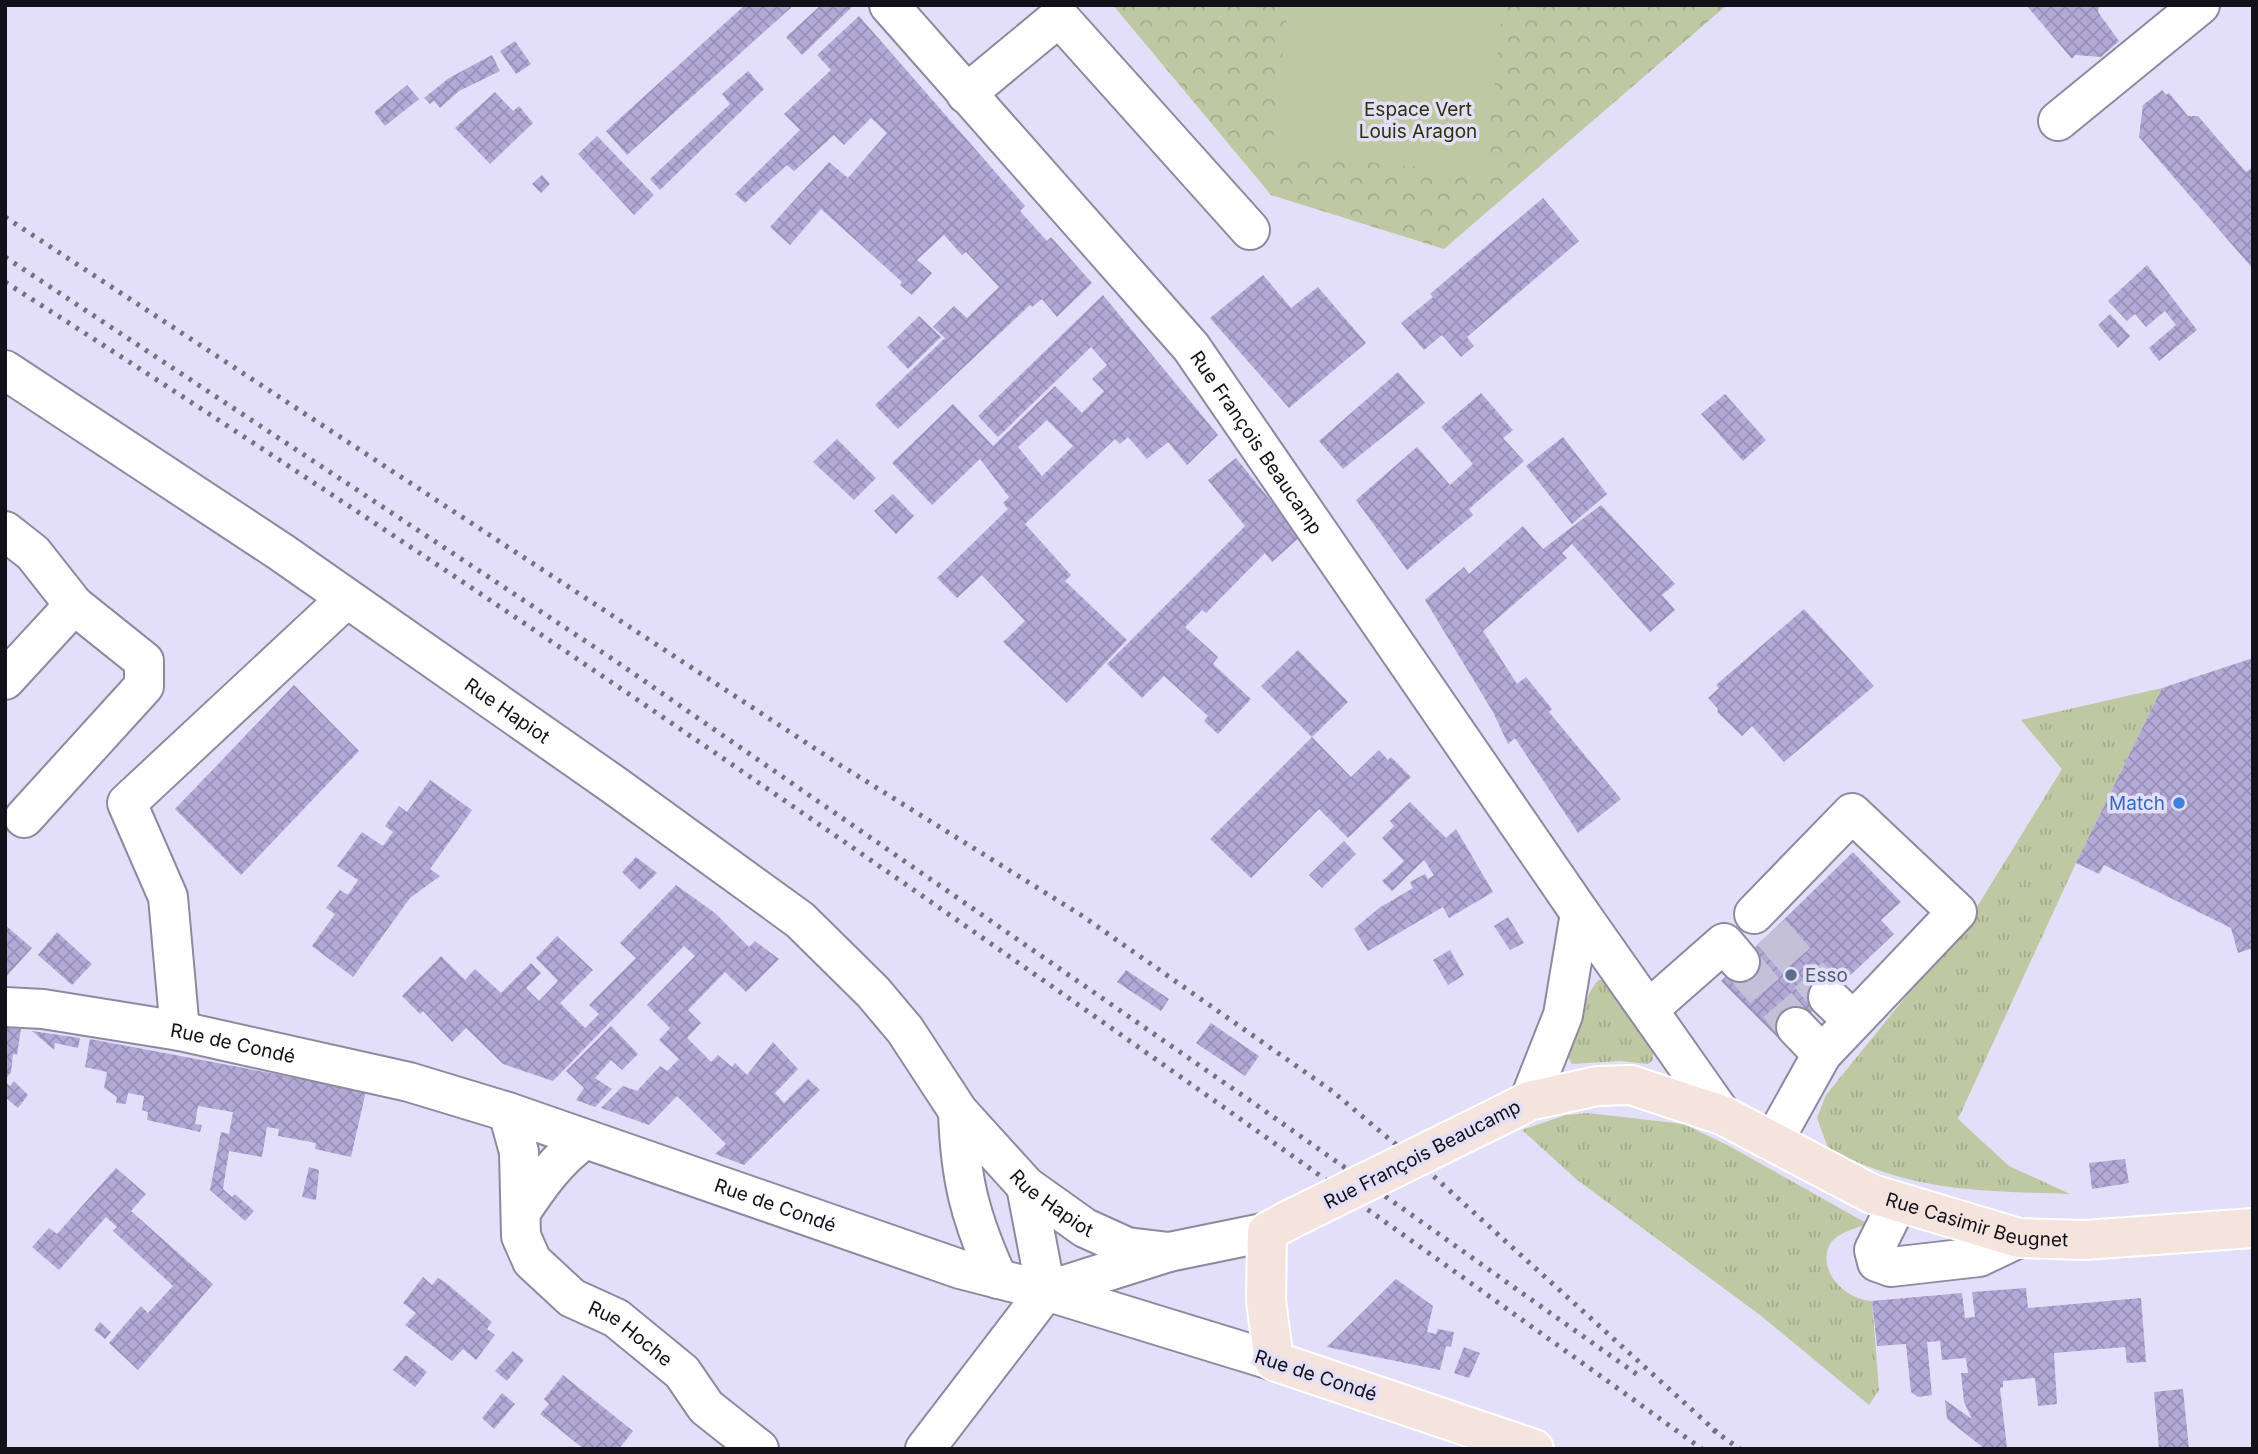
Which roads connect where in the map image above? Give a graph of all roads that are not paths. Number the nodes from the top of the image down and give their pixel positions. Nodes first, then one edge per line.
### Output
1 (889, 5) edge
2 (2200, 5) edge
3 (1055, 11) edge
4 (966, 94) junction
5 (2058, 121) dead end
6 (1250, 230) dead end
7 (5, 370) edge
8 (5, 531) edge
9 (346, 599) junction
10 (74, 605) junction
11 (5, 680) edge
12 (24, 818) dead end
13 (1580, 913) junction
14 (5, 1007) edge
15 (1648, 1009) junction
16 (180, 1031) junction
17 (1520, 1105) junction
18 (958, 1111) junction
19 (508, 1112) junction
20 (1722, 1115) junction
21 (584, 1140) junction
22 (1773, 1142) junction
23 (1026, 1186) junction
24 (1897, 1204) junction
25 (521, 1212) junction
26 (1278, 1226) junction
27 (2253, 1228) edge
28 (2019, 1238) junction
29 (1169, 1252) junction
30 (998, 1279) junction
31 (1046, 1291) junction
32 (1274, 1361) junction
33 (759, 1449) edge
34 (925, 1449) edge
35 (1534, 1449) edge

1 - 4 street, Rue François Beaucamp
2 - 5 street
3 - 4 street
3 - 6 street
4 - 13 street, Rue François Beaucamp
7 - 9 street, Rue Hapiot
8 - 10 street
9 - 16 street
9 - 18 street, Rue Hapiot
10 - 11 street
10 - 12 street
13 - 15 street, Rue François Beaucamp
13 - 17 street, Rue François Beaucamp
14 - 16 street, Rue de Condé
15 - 20 street, Rue François Beaucamp
15 - 22 street
16 - 19 street, Rue de Condé
17 - 20 main road, Rue Casimir Beugnet
17 - 26 main road, Rue François Beaucamp, bridge
18 - 23 street, Rue Hapiot
18 - 30 street
19 - 21 street, Rue de Condé
19 - 25 street, Rue Hoche
20 - 22 main road, Rue Casimir Beugnet
21 - 25 street
21 - 30 street, Rue de Condé
22 - 24 main road, Rue Casimir Beugnet
23 - 29 street, Rue Hapiot
23 - 31 street
24 - 28 main road, Rue Casimir Beugnet
24 - 28 street
25 - 33 street, Rue Hoche
26 - 29 street, Rue François Beaucamp
26 - 32 main road
27 - 28 main road, Rue Casimir Beugnet
29 - 31 street
30 - 31 street, Rue de Condé
31 - 32 street, Rue de Condé
31 - 34 street
32 - 35 main road, Rue de Condé

